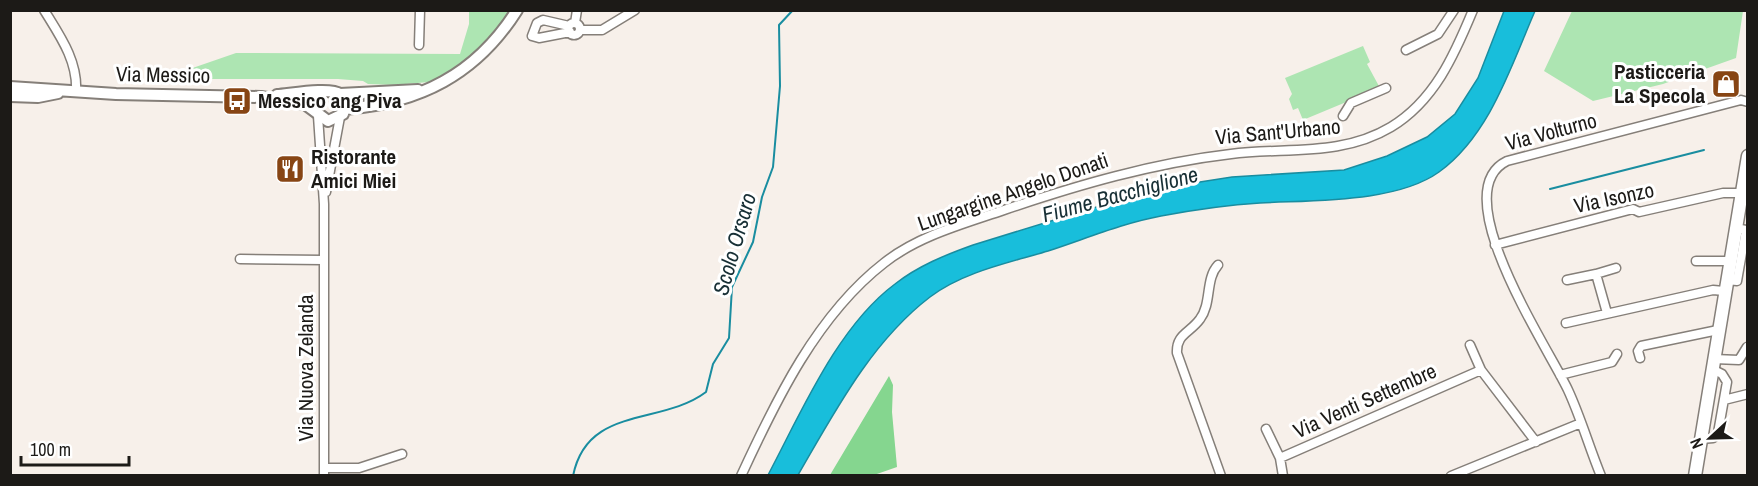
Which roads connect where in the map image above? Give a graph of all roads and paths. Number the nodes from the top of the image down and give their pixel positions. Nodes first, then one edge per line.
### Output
1 (44, 10) edge
2 (420, 10) edge
3 (517, 10) edge
4 (577, 10) edge
5 (635, 10) edge
6 (1454, 10) edge
7 (1473, 10) edge
8 (419, 45) dead end
9 (1406, 50) dead end
10 (10, 87) edge
11 (433, 88) junction
12 (1386, 88) dead end
13 (64, 92) junction
14 (76, 92) junction
15 (320, 93) junction
16 (340, 94) junction
17 (10, 96) edge
18 (261, 97) junction
19 (1748, 102) edge
20 (342, 113) junction
21 (317, 114) junction
22 (1343, 116) dead end
23 (337, 137) junction
24 (320, 139) junction
25 (1748, 156) edge
26 (1164, 164) joint
27 (1741, 193) junction
28 (324, 204) junction
29 (1735, 228) junction
30 (1495, 245) junction
31 (1745, 255) edge
32 (240, 259) dead end
33 (323, 260) junction
34 (1696, 261) dead end
35 (1730, 261) junction
36 (1218, 265) dead end
37 (1616, 268) dead end
38 (1596, 274) junction
39 (1567, 280) dead end
40 (1725, 285) junction
41 (1607, 314) junction
42 (1566, 323) dead end
43 (1718, 330) junction
44 (1470, 345) dead end
45 (1747, 347) edge
46 (1617, 354) dead end
47 (1640, 358) dead end
48 (1713, 364) junction
49 (1481, 370) junction
50 (1560, 375) junction
51 (1748, 394) edge
52 (1724, 400) junction
53 (1581, 423) junction
54 (1266, 429) dead end
55 (1701, 439) junction
56 (1536, 442) junction
57 (402, 454) dead end
58 (1280, 458) junction
59 (324, 472) edge
60 (741, 476) edge
61 (1221, 476) edge
62 (1283, 476) edge
63 (1451, 476) edge
64 (1601, 476) edge
65 (1695, 476) edge

1 - 14 street
2 - 8 street
3 - 11 street, Via Messico
4 - 5 street
6 - 9 street
7 - 26 street, Via Sant'Urbano
10 - 13 street, Via Messico
11 - 16 street, Via Messico
11 - 20 street, Via Messico
12 - 22 street, Via Sant'Urbano
13 - 14 street, Via Messico
13 - 17 street, Via Messico
14 - 18 street, Via Messico
15 - 16 street, Via Messico
15 - 18 street, Via Messico
15 - 21 street
16 - 20 street
18 - 21 street, Via Messico
19 - 30 street, Via Volturno
20 - 21 street, Via Messico
20 - 23 street, Via Nuova Zelanda
21 - 24 street, Via Nuova Zelanda
23 - 24 street
23 - 28 street, Via Nuova Zelanda
24 - 28 street, Via Nuova Zelanda
25 - 27 main road
26 - 60 street, Lungargine Angelo Donati
27 - 29 main road
27 - 30 street, Via Isonzo
28 - 33 street, Via Nuova Zelanda
29 - 31 street
29 - 35 main road
30 - 50 street, Via Volturno
31 - 40 street
32 - 33 street
33 - 59 street, Via Nuova Zelanda
34 - 35 street
35 - 40 main road
36 - 61 street
37 - 38 street
38 - 39 street
38 - 41 street
40 - 41 street
40 - 43 main road
41 - 42 street
43 - 47 street
43 - 48 main road
44 - 49 street
45 - 48 street
46 - 50 street
48 - 52 street
48 - 55 main road
49 - 56 street
49 - 58 street, Via Venti Settembre
50 - 53 street, Via Volturno
51 - 52 street
52 - 55 street
53 - 56 street
53 - 64 street, Via Volturno
54 - 58 street
55 - 65 main road
56 - 63 street
57 - 59 street
58 - 62 street, Via Venti Settembre

